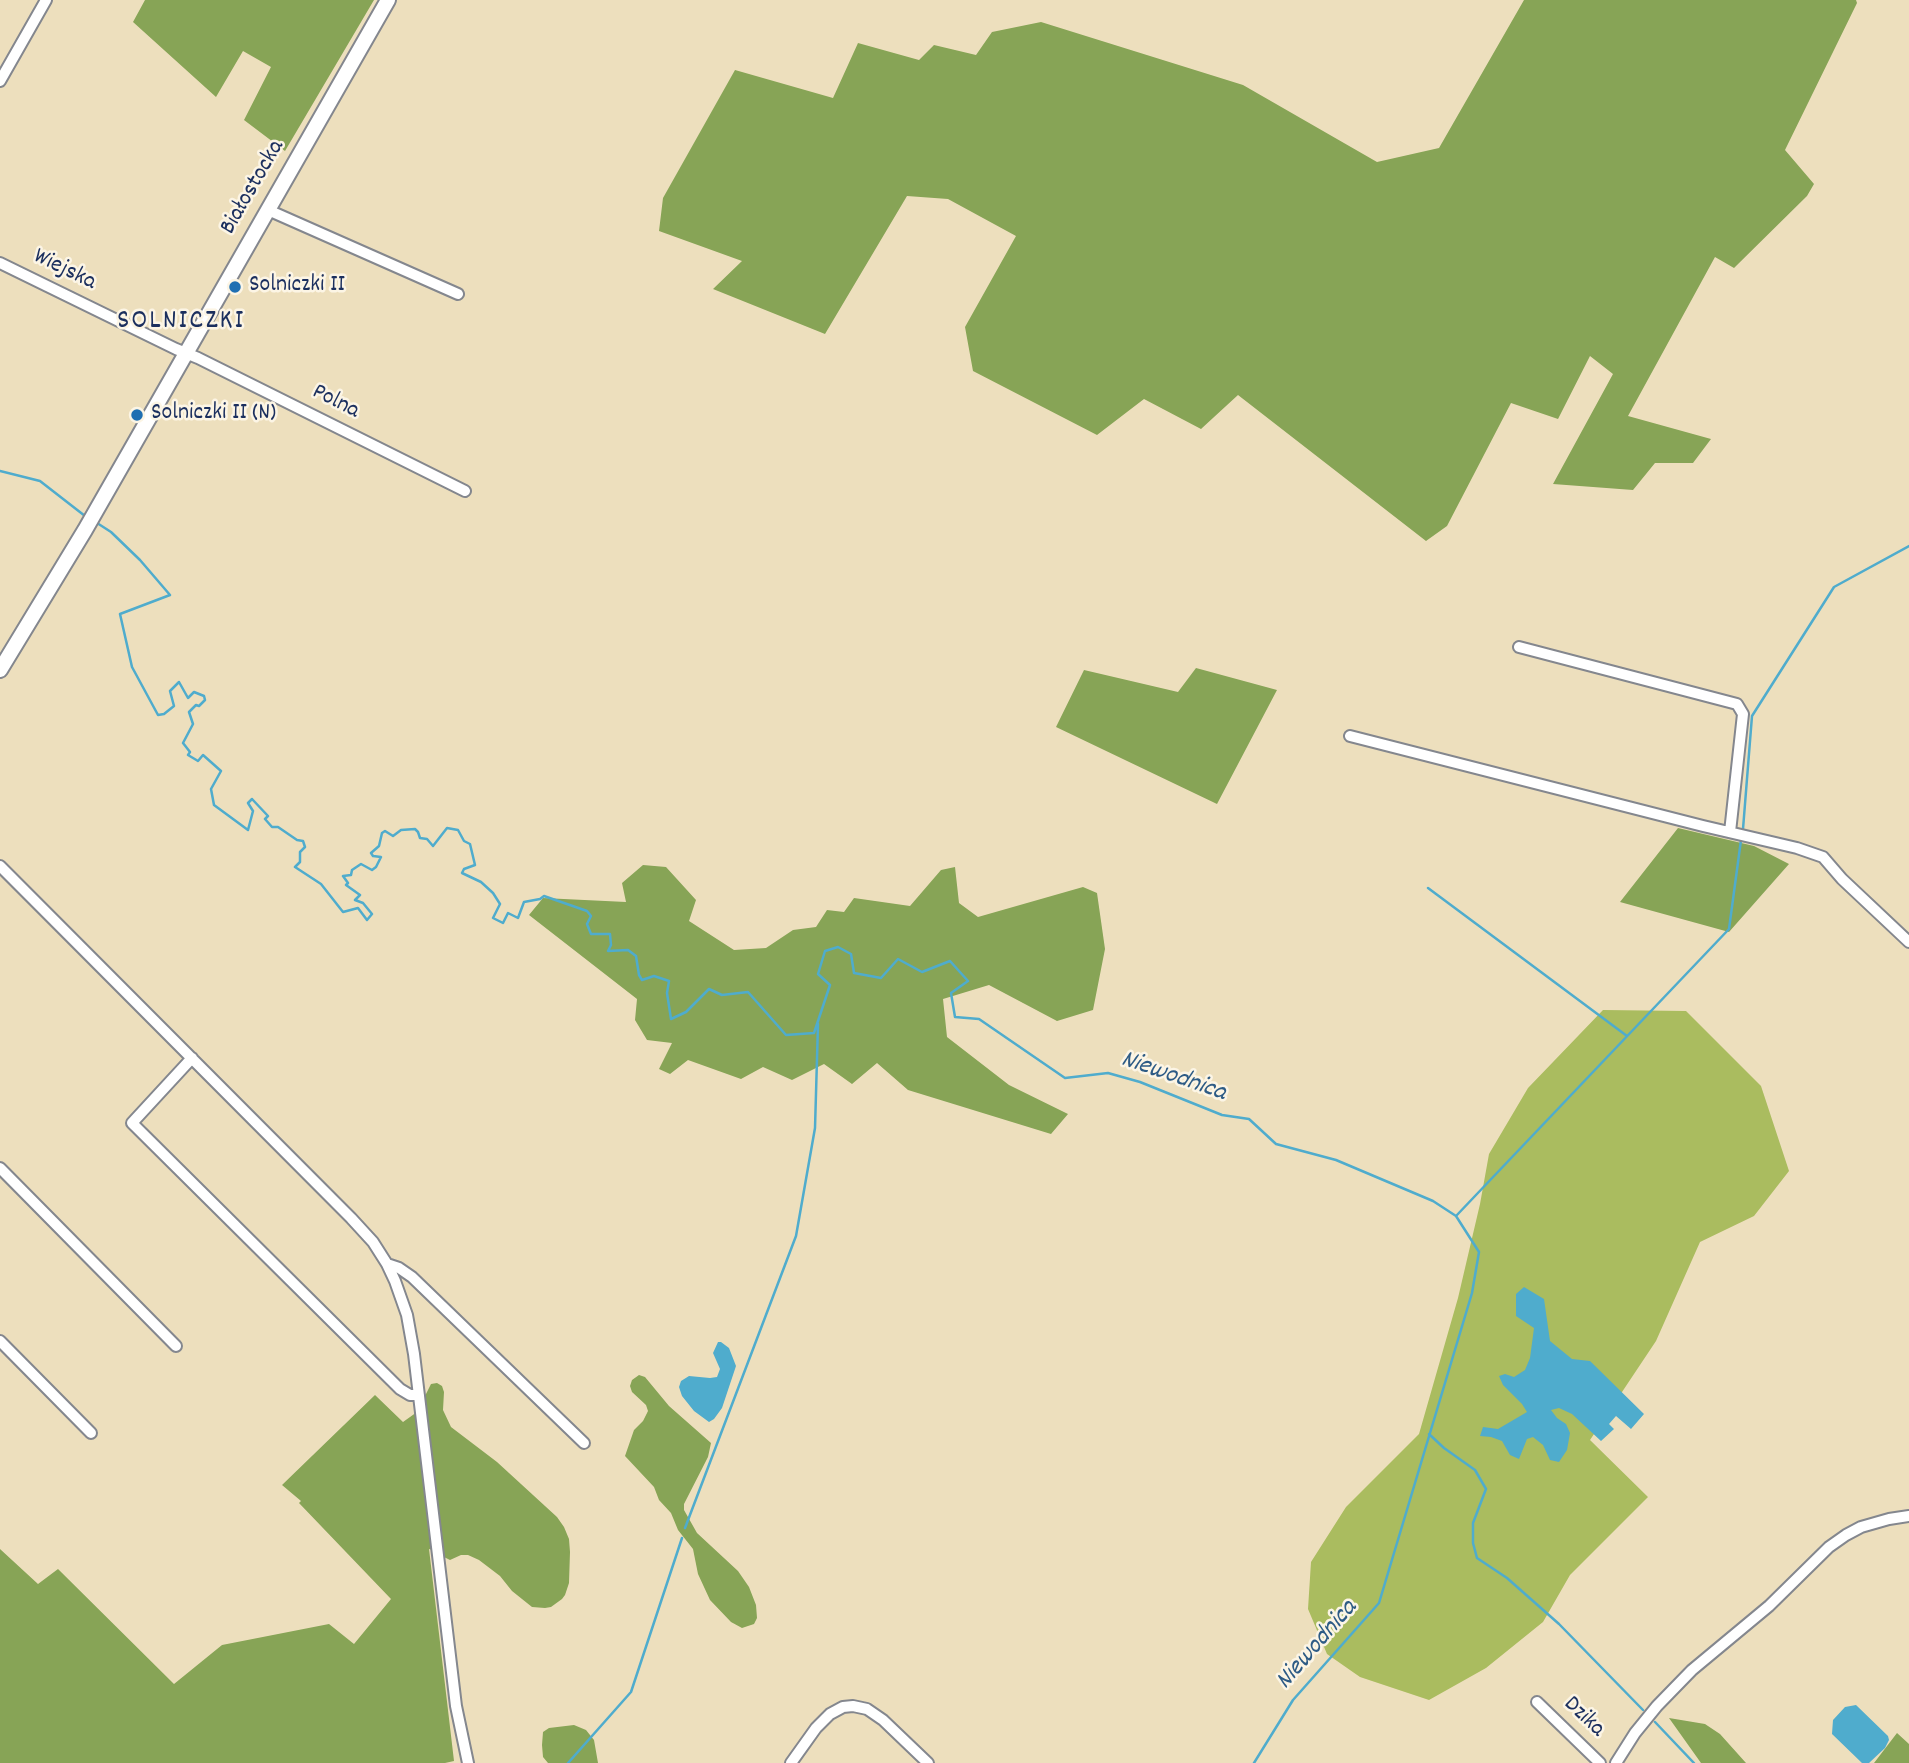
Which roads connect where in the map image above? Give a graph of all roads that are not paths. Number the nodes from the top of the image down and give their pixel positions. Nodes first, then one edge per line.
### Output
1 (46, 0) edge
2 (388, 0) edge
3 (0, 81) edge
4 (268, 209) junction
5 (0, 263) edge
6 (458, 294) dead end
7 (186, 353) junction
8 (465, 491) dead end
9 (1519, 647) dead end
10 (2, 662) edge
11 (1350, 736) dead end
12 (1730, 832) junction
13 (0, 866) edge
14 (1909, 942) edge
15 (192, 1058) junction
16 (0, 1168) edge
17 (387, 1264) junction
18 (0, 1341) edge
19 (176, 1346) dead end
20 (419, 1395) junction
21 (91, 1433) dead end
22 (584, 1443) dead end
23 (1909, 1516) edge
24 (1537, 1702) dead end
25 (468, 1763) edge
26 (791, 1763) edge
27 (928, 1763) edge
28 (1600, 1763) edge
29 (1616, 1763) edge

1 - 3 street
2 - 4 street, Białostocka
4 - 6 street
4 - 7 street, Białostocka
5 - 7 street, Wiejska
7 - 8 street, Polna
7 - 10 street, Białostocka
9 - 12 street
11 - 12 street
12 - 14 street
13 - 15 street
15 - 17 street
15 - 20 street
16 - 19 street
17 - 20 street
17 - 22 street
18 - 21 street
20 - 25 street
23 - 29 street
24 - 28 street, Dzika
26 - 27 street

